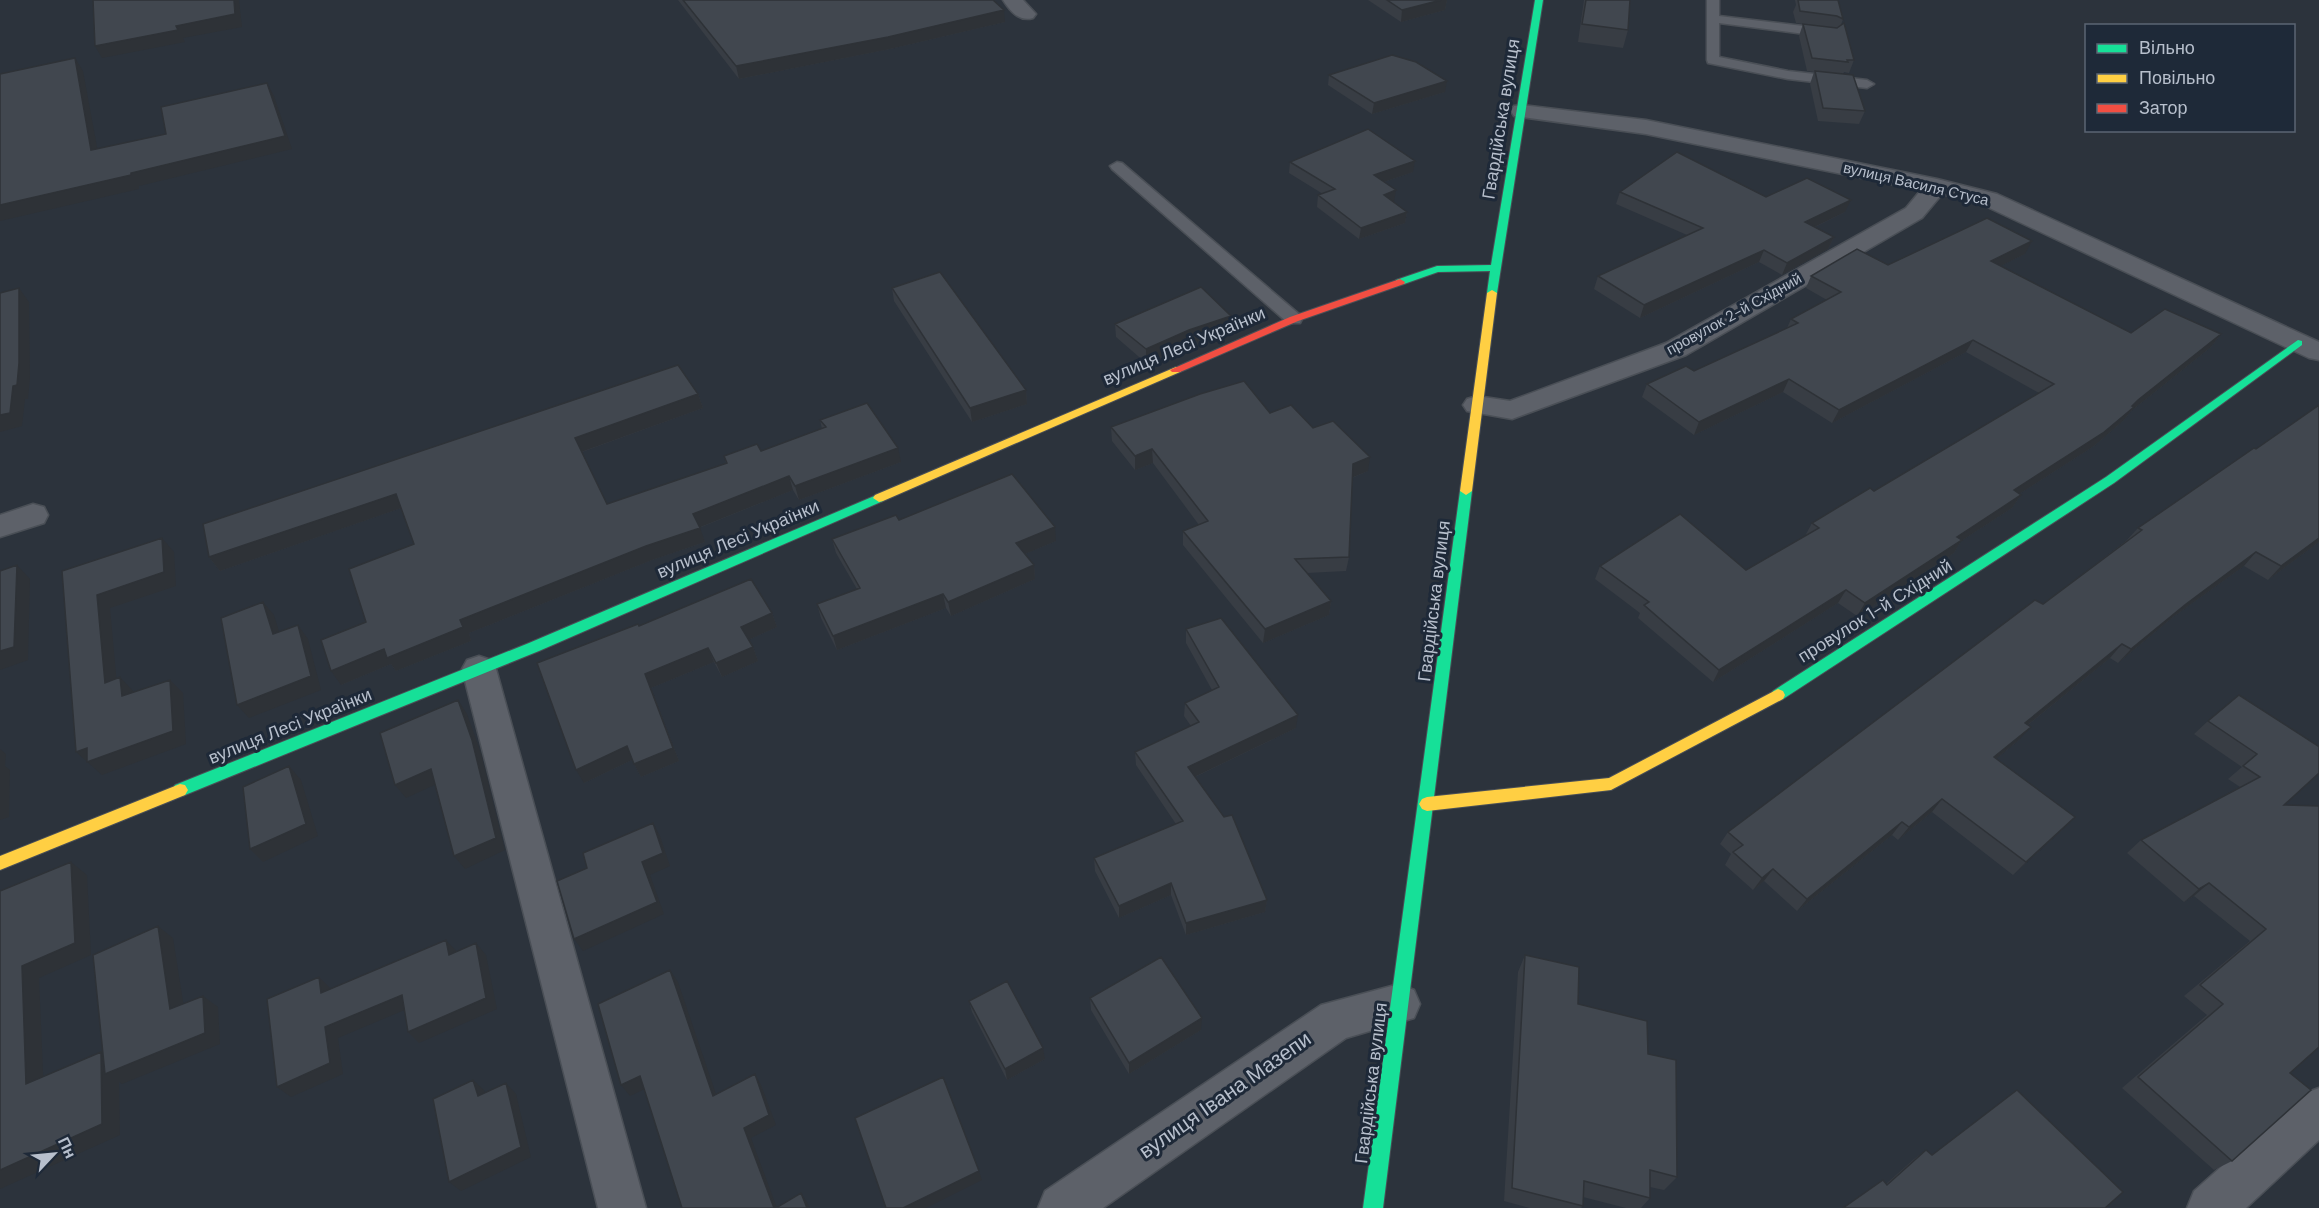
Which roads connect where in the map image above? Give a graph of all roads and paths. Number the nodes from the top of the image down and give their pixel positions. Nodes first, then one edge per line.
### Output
1 (1012, 0) edge
2 (1539, 0) edge
3 (1713, 0) edge
4 (1026, 14) dead end
5 (1713, 19) junction
6 (1832, 34) edge
7 (1867, 84) dead end
8 (1524, 85) junction
9 (1522, 111) junction
10 (1646, 127) junction
11 (1117, 166) dead end
12 (1937, 186) junction
13 (1494, 268) junction
14 (1294, 319) junction
15 (2309, 347) edge
16 (1477, 405) junction
17 (33, 515) dead end
18 (0, 526) edge
19 (478, 669) junction
20 (1427, 804) junction
21 (0, 863) edge
22 (1399, 1004) junction
23 (2319, 1110) edge
24 (622, 1208) edge
25 (1062, 1208) edge
26 (1373, 1208) edge
27 (2211, 1208) edge

1 - 4 street
2 - 8 street, Гвардійська вулиця
3 - 5 lane
5 - 6 lane
5 - 7 lane
8 - 9 street, Гвардійська вулиця
8 - 10 street
9 - 10 street, вулиця Василя Стуса
9 - 13 street, Гвардійська вулиця
10 - 12 street, вулиця Василя Стуса
11 - 14 lane
12 - 15 street, вулиця Василя Стуса
12 - 16 street, провулок 2-й Східний
13 - 14 street, вулиця Лесі Українки
13 - 16 street, Гвардійська вулиця
14 - 19 street, вулиця Лесі Українки
15 - 20 street, провулок 1-й Східний
16 - 20 street, Гвардійська вулиця
17 - 18 street
19 - 21 street, вулиця Лесі Українки
19 - 24 street
20 - 22 street, Гвардійська вулиця
22 - 25 street, вулиця Івана Мазепи
22 - 26 street, Гвардійська вулиця
23 - 27 street

